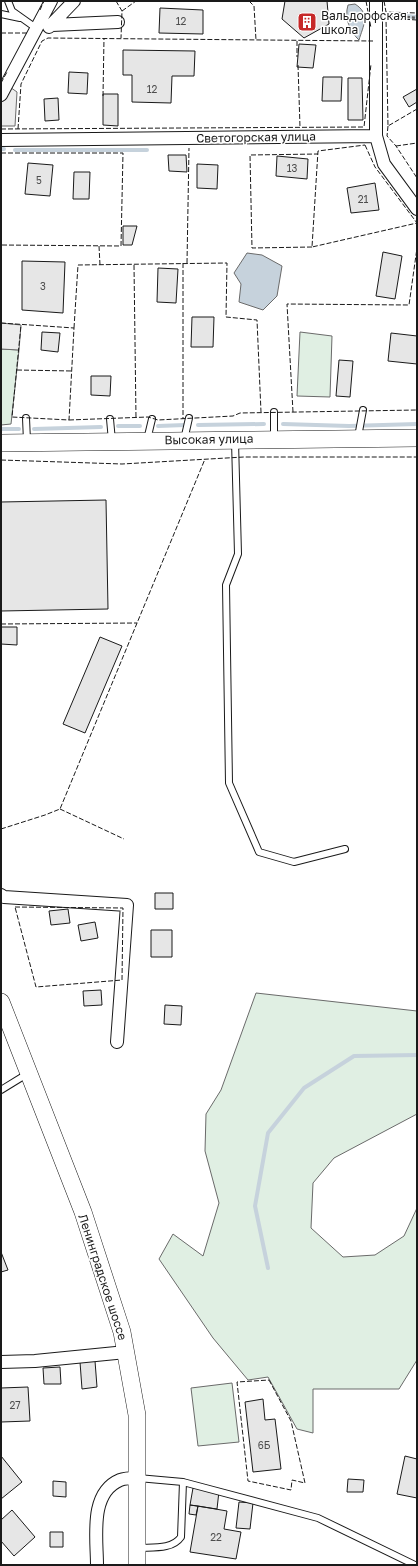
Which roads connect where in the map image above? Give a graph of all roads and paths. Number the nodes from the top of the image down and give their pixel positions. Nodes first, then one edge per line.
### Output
1 (8, 1) edge
2 (52, 1) edge
3 (74, 1) edge
4 (376, 1) edge
5 (1, 14) edge
6 (376, 14) junction
7 (22, 18) junction
8 (417, 18) edge
9 (118, 22) dead end
10 (52, 25) junction
11 (34, 31) junction
12 (1, 96) edge
13 (376, 136) junction
14 (1, 140) edge
15 (417, 209) edge
16 (363, 410) dead end
17 (274, 412) dead end
18 (26, 418) dead end
19 (189, 418) dead end
20 (110, 419) dead end
21 (152, 419) dead end
22 (359, 435) junction
23 (417, 438) edge
24 (234, 439) junction
25 (274, 439) junction
26 (147, 440) junction
27 (184, 440) junction
28 (112, 441) junction
29 (28, 442) junction
30 (1, 443) edge
31 (345, 849) dead end
32 (1, 895) edge
33 (1, 1002) edge
34 (117, 1042) dead end
35 (29, 1073) junction
36 (1, 1090) edge
37 (126, 1352) junction
38 (1, 1362) edge
39 (138, 1478) junction
40 (183, 1482) junction
41 (137, 1557) edge
42 (97, 1565) edge
43 (415, 1565) edge

1 - 7 lane
2 - 11 street
3 - 10 street
4 - 6 street
5 - 7 lane
6 - 8 path
6 - 13 street
7 - 11 lane
9 - 10 street
10 - 11 street
11 - 12 street
13 - 14 street, Светогорская улица
13 - 15 street
16 - 22 lane
17 - 25 lane
18 - 29 lane
19 - 27 lane
20 - 28 lane
21 - 26 lane
22 - 23 main road, Высокая улица
22 - 25 main road, Высокая улица
24 - 25 main road, Высокая улица
24 - 27 main road, Высокая улица
24 - 31 lane
26 - 27 main road, Высокая улица
26 - 28 main road, Высокая улица
28 - 29 main road, Высокая улица
29 - 30 main road, Высокая улица
32 - 34 street
33 - 35 main road, Ленинградское шоссе
35 - 36 lane
35 - 37 main road, Ленинградское шоссе
37 - 38 street
37 - 39 main road, Ленинградское шоссе
39 - 40 lane
39 - 41 main road, Ленинградское шоссе
39 - 42 street
40 - 41 lane
40 - 43 lane

